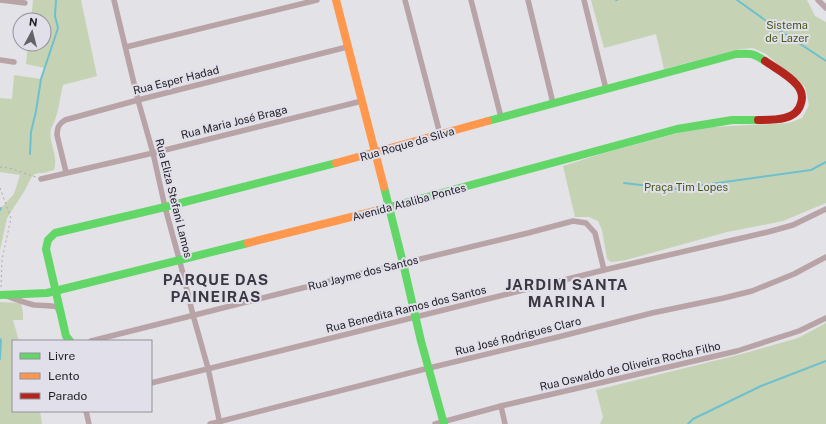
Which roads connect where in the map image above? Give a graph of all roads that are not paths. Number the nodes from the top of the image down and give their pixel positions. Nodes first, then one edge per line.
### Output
1 (1, 0) edge
2 (114, 0) edge
3 (316, 0) edge
4 (336, 0) edge
5 (405, 0) edge
6 (471, 0) edge
7 (528, 0) edge
8 (584, 0) edge
9 (819, 1) edge
10 (25, 3) dead end
11 (826, 8) edge
12 (126, 47) junction
13 (347, 47) junction
14 (0, 60) edge
15 (14, 62) dead end
16 (606, 89) junction
17 (803, 97) joint
18 (138, 100) junction
19 (362, 101) junction
20 (553, 103) junction
21 (501, 118) junction
22 (440, 134) junction
23 (153, 153) junction
24 (375, 154) junction
25 (66, 172) junction
26 (41, 179) road end
27 (165, 207) junction
28 (388, 208) junction
29 (826, 209) edge
30 (826, 257) edge
31 (180, 260) junction
32 (403, 263) junction
33 (604, 270) junction
34 (56, 291) junction
35 (1, 295) edge
36 (60, 313) junction
37 (193, 315) junction
38 (415, 317) junction
39 (826, 318) edge
40 (69, 340) edge
41 (95, 340) edge
42 (208, 368) junction
43 (429, 368) junction
44 (152, 383) edge
45 (501, 406) junction
46 (86, 412) edge
47 (220, 423) edge
48 (441, 423) edge
49 (89, 424) edge
50 (210, 424) edge
51 (505, 424) edge

1 - 10 street
2 - 12 street, Rua Eliza Stefani Lamos
3 - 12 street
4 - 13 street
5 - 22 street
6 - 21 street
7 - 20 street
8 - 16 street
9 - 11 street
12 - 18 street, Rua Eliza Stefani Lamos
13 - 18 street, Rua Esper Hadad
13 - 19 street
14 - 15 street
16 - 17 street, Rua Roque da Silva
16 - 20 street, Rua Roque da Silva
17 - 28 street, Avenida Ataliba Pontes
18 - 23 street, Rua Eliza Stefani Lamos
18 - 25 street, Rua Esper Hadad
19 - 23 street, Rua Maria José Braga
19 - 24 street
20 - 21 street, Rua Roque da Silva
21 - 22 street, Rua Roque da Silva
22 - 24 street, Rua Roque da Silva
23 - 25 street, Rua Maria José Braga
23 - 27 street, Rua Eliza Stefani Lamos
24 - 27 street, Rua Roque da Silva
24 - 28 street
25 - 26 street, Rua Maria José Braga
27 - 31 street, Rua Eliza Stefani Lamos
27 - 34 street, Rua Roque da Silva
28 - 31 street, Avenida Ataliba Pontes
28 - 32 street
29 - 33 street, Rua Benedita Ramos dos Santos
30 - 43 street, Rua José Rodrigues Claro
31 - 34 street, Avenida Ataliba Pontes
31 - 37 street, Rua Eliza Stefani Lamos
32 - 33 street, Rua Jayme dos Santos
32 - 37 street, Rua Jayme dos Santos
32 - 38 street
33 - 38 street, Rua Benedita Ramos dos Santos
34 - 35 street, Avenida Ataliba Pontes
34 - 36 street
35 - 36 street
36 - 40 street
37 - 41 street, Rua Jayme dos Santos
37 - 42 street, Rua Eliza Stefani Lamos
38 - 42 street, Rua Benedita Ramos dos Santos
38 - 43 street
39 - 45 street, Rua Oswaldo de Oliveira Rocha Filho
42 - 44 street, Rua Benedita Ramos dos Santos
42 - 47 street, Rua Eliza Stefani Lamos
43 - 47 street, Rua José Rodrigues Claro
43 - 48 street
45 - 48 street, Rua Oswaldo de Oliveira Rocha Filho
45 - 51 street
46 - 49 street
47 - 50 street, Rua José Rodrigues Claro

